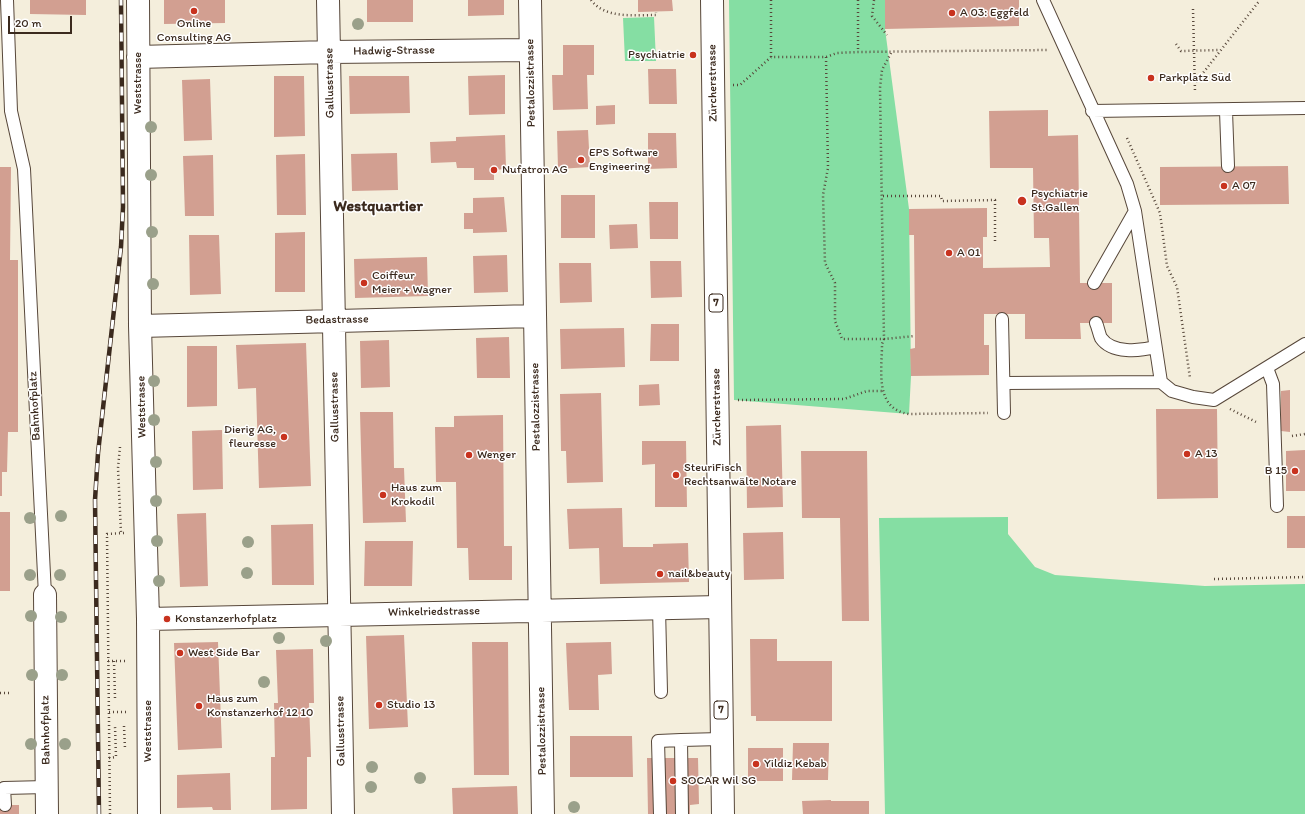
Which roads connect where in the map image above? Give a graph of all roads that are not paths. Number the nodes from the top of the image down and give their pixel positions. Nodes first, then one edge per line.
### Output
1 (7, 0) edge
2 (138, 0) edge
3 (328, 0) edge
4 (530, 0) edge
5 (712, 0) edge
6 (1043, 0) edge
7 (530, 50) junction
8 (329, 52) junction
9 (138, 57) junction
10 (1305, 108) edge
11 (1226, 110) junction
12 (1092, 111) junction
13 (1228, 166) dead end
14 (1135, 211) junction
15 (1094, 283) dead end
16 (534, 316) junction
17 (1002, 319) dead end
18 (333, 321) junction
19 (1096, 323) dead end
20 (140, 326) junction
21 (1305, 344) edge
22 (1155, 347) junction
23 (1266, 368) junction
24 (1161, 382) junction
25 (1004, 383) junction
26 (1004, 413) road end
27 (1277, 506) dead end
28 (45, 595) joint
29 (720, 607) junction
30 (659, 608) junction
31 (540, 610) junction
32 (339, 614) junction
33 (148, 619) junction
34 (662, 692) dead end
35 (721, 739) junction
36 (681, 740) junction
37 (46, 787) junction
38 (5, 805) dead end
39 (47, 814) edge
40 (149, 814) edge
41 (343, 814) edge
42 (543, 814) edge
43 (660, 814) edge
44 (682, 814) edge
45 (723, 814) edge

1 - 28 lane, Bahnhofplatz
2 - 9 street, Weststrasse
3 - 8 street, Gallusstrasse
4 - 7 street, Pestalozzistrasse
5 - 29 street, Zürcherstrasse / 7
6 - 12 lane
7 - 8 street, Hadwig-Strasse
7 - 16 street, Pestalozzistrasse
8 - 9 street, Hadwig-Strasse
8 - 18 street, Gallusstrasse
9 - 20 street, Weststrasse
10 - 11 lane
11 - 12 lane
11 - 13 lane
12 - 14 lane
14 - 15 lane
14 - 22 lane
16 - 18 street, Bedastrasse
16 - 31 street, Pestalozzistrasse
17 - 25 lane
18 - 20 street, Bedastrasse
18 - 32 street, Gallusstrasse
19 - 22 lane
20 - 33 street, Weststrasse
21 - 23 lane
22 - 24 lane
23 - 24 lane
23 - 27 lane
24 - 25 lane
25 - 26 lane
28 - 37 street, Bahnhofplatz
29 - 30 street, Winkelriedstrasse
29 - 35 street, Zürcherstrasse / 7
30 - 31 street, Winkelriedstrasse
30 - 34 lane
31 - 32 street, Winkelriedstrasse
31 - 42 street, Pestalozzistrasse
32 - 33 street, Winkelriedstrasse
32 - 41 street, Gallusstrasse
33 - 40 street, Weststrasse
35 - 36 lane
35 - 45 street, Zürcherstrasse / 7
36 - 43 lane
36 - 44 lane
37 - 38 lane
37 - 39 street, Bahnhofplatz

